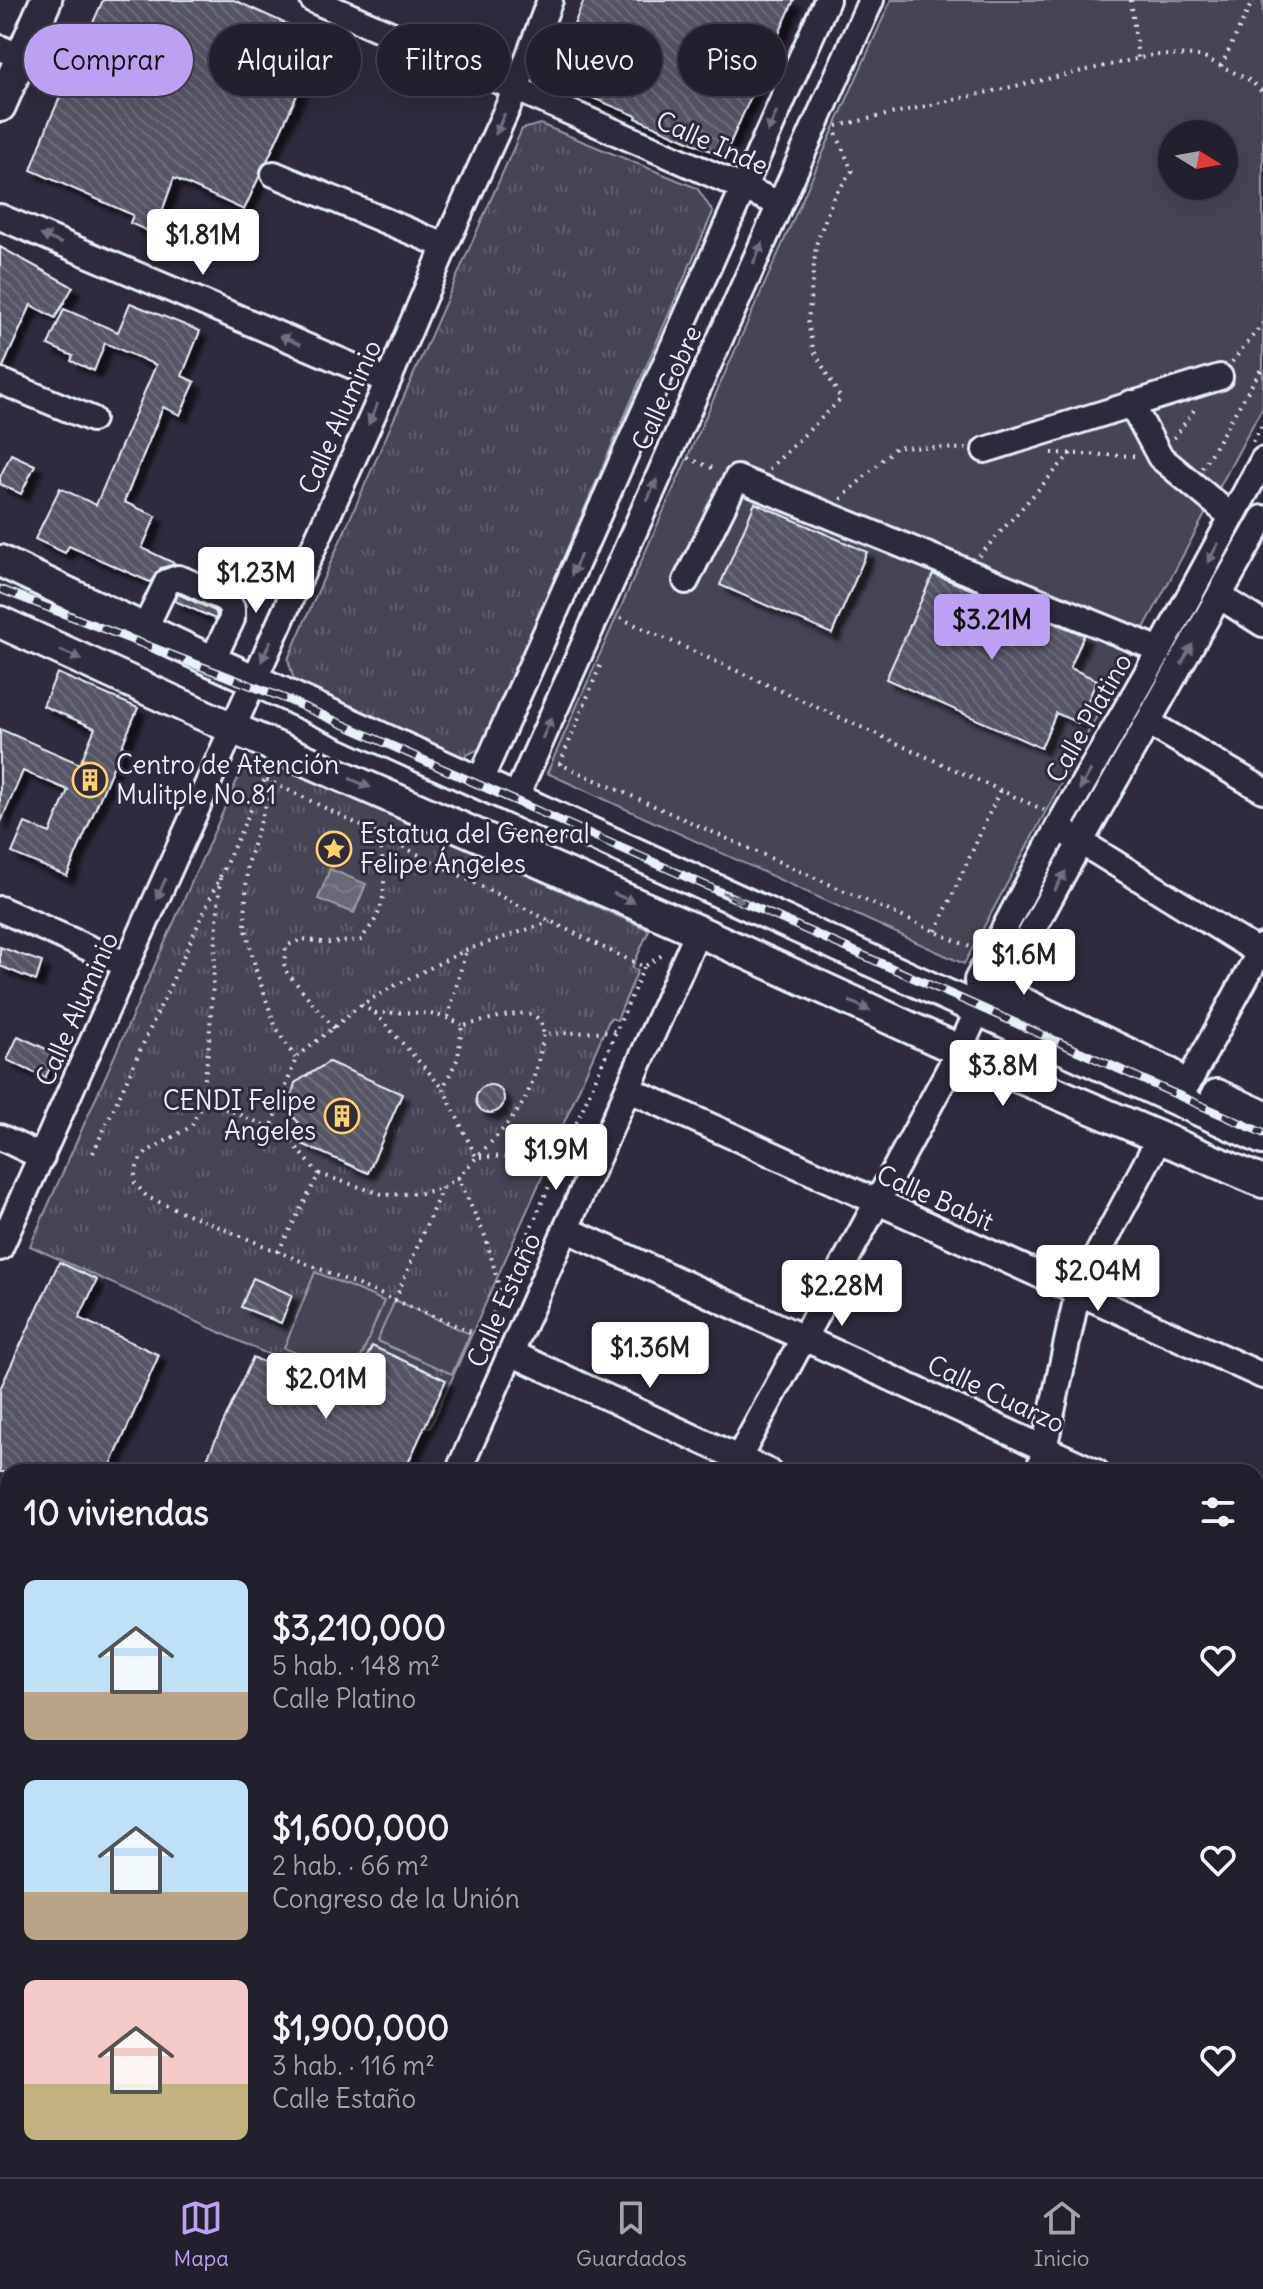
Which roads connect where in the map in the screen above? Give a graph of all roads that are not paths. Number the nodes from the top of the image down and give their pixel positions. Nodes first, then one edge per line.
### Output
1 (46, 0) edge
2 (313, 0) edge
3 (827, 0) edge
4 (871, 0) edge
5 (545, 1) edge
6 (342, 6) edge
7 (11, 53) edge
8 (516, 89) junction
9 (0, 106) edge
10 (274, 174) dead end
11 (743, 187) junction
12 (780, 204) junction
13 (0, 217) edge
14 (445, 246) junction
15 (1220, 377) dead end
16 (0, 381) edge
17 (388, 381) junction
18 (1131, 403) junction
19 (92, 419) dead end
20 (985, 450) dead end
21 (1256, 456) edge
22 (1232, 517) junction
23 (1263, 518) edge
24 (0, 561) edge
25 (686, 581) dead end
26 (1219, 596) junction
27 (0, 622) edge
28 (1263, 624) edge
29 (144, 630) junction
30 (1160, 650) junction
31 (212, 661) junction
32 (253, 680) junction
33 (1149, 723) junction
34 (232, 728) junction
35 (479, 783) junction
36 (1263, 790) edge
37 (515, 799) junction
38 (1056, 821) junction
39 (1081, 841) junction
40 (0, 909) edge
41 (698, 931) junction
42 (1262, 952) edge
43 (127, 965) junction
44 (989, 1000) junction
45 (959, 1051) junction
46 (1007, 1072) junction
47 (1188, 1083) junction
48 (628, 1089) junction
49 (1263, 1116) edge
50 (1263, 1125) edge
51 (0, 1137) edge
52 (1263, 1139) edge
53 (1152, 1152) junction
54 (42, 1157) junction
55 (1263, 1182) edge
56 (1263, 1202) edge
57 (877, 1203) junction
58 (566, 1229) junction
59 (0, 1248) edge
60 (1078, 1291) junction
61 (804, 1337) junction
62 (511, 1353) junction
63 (1263, 1376) edge
64 (1045, 1447) junction
65 (462, 1464) edge
66 (732, 1464) edge
67 (735, 1464) edge
68 (1041, 1464) edge
69 (1080, 1464) edge

1 - 7 main road
2 - 6 street, Calle Inde
3 -> 11 street, Calle Cobre
4 - 12 street, Calle Cobre
5 - 8 street, Calle Aluminio
6 - 8 street, Calle Inde
7 - 9 main road
8 - 11 street, Calle Inde
8 -> 14 street, Calle Aluminio
10 - 14 street
11 - 12 street, Calle Inde
11 -> 35 street, Calle Cobre
37 -> 12 street, Calle Cobre
17 -> 13 street
14 - 17 street, Calle Aluminio
15 - 18 street
16 - 19 street
17 -> 32 street, Calle Aluminio
18 - 20 street
18 - 22 street
21 - 22 street, Calle Platino
22 -> 30 street, Calle Platino
23 - 26 street, Calle Platino
24 - 29 main road
25 - 30 street
26 - 28 street
33 -> 26 street, Calle Platino
27 -> 34 main road
29 - 31 main road
29 - 31 street
30 -> 38 street, Calle Platino
31 - 32 main road
32 - 34 street, Calle Aluminio
32 - 35 main road
33 - 36 street
33 - 39 street, Calle Platino
34 -> 41 main road
34 -> 43 street, Calle Aluminio
35 - 37 main road
37 -> 44 main road
38 - 39 street
38 - 44 street, Calle Platino
39 - 42 street
44 -> 39 street, Calle Platino
40 - 43 street
41 -> 45 main road
41 - 48 street, Calle Estaño
42 - 47 street
43 - 54 street, Calle Aluminio
44 - 45 street, Calle Platino
44 - 47 main road
44 - 50 street
44 - 52 main road
45 - 46 main road
45 - 57 street, Calle Platino
46 - 53 main road
46 - 55 main road
47 - 49 main road
48 - 57 street, Calle Babit
48 - 58 street, Calle Estaño
51 - 54 street
53 - 56 main road
53 - 60 street
54 - 59 street, Calle Aluminio
57 - 60 street, Calle Babit
57 - 61 street, Calle Platino
58 - 61 street, Calle Cuarzo
58 - 62 street, Calle Estaño
60 - 63 street, Calle Babit
60 - 64 street
61 - 64 street, Calle Cuarzo
61 - 67 street, Calle Platino
62 - 65 street, Calle Estaño
62 - 66 street
64 - 68 street
64 - 69 street, Calle Cuarzo

